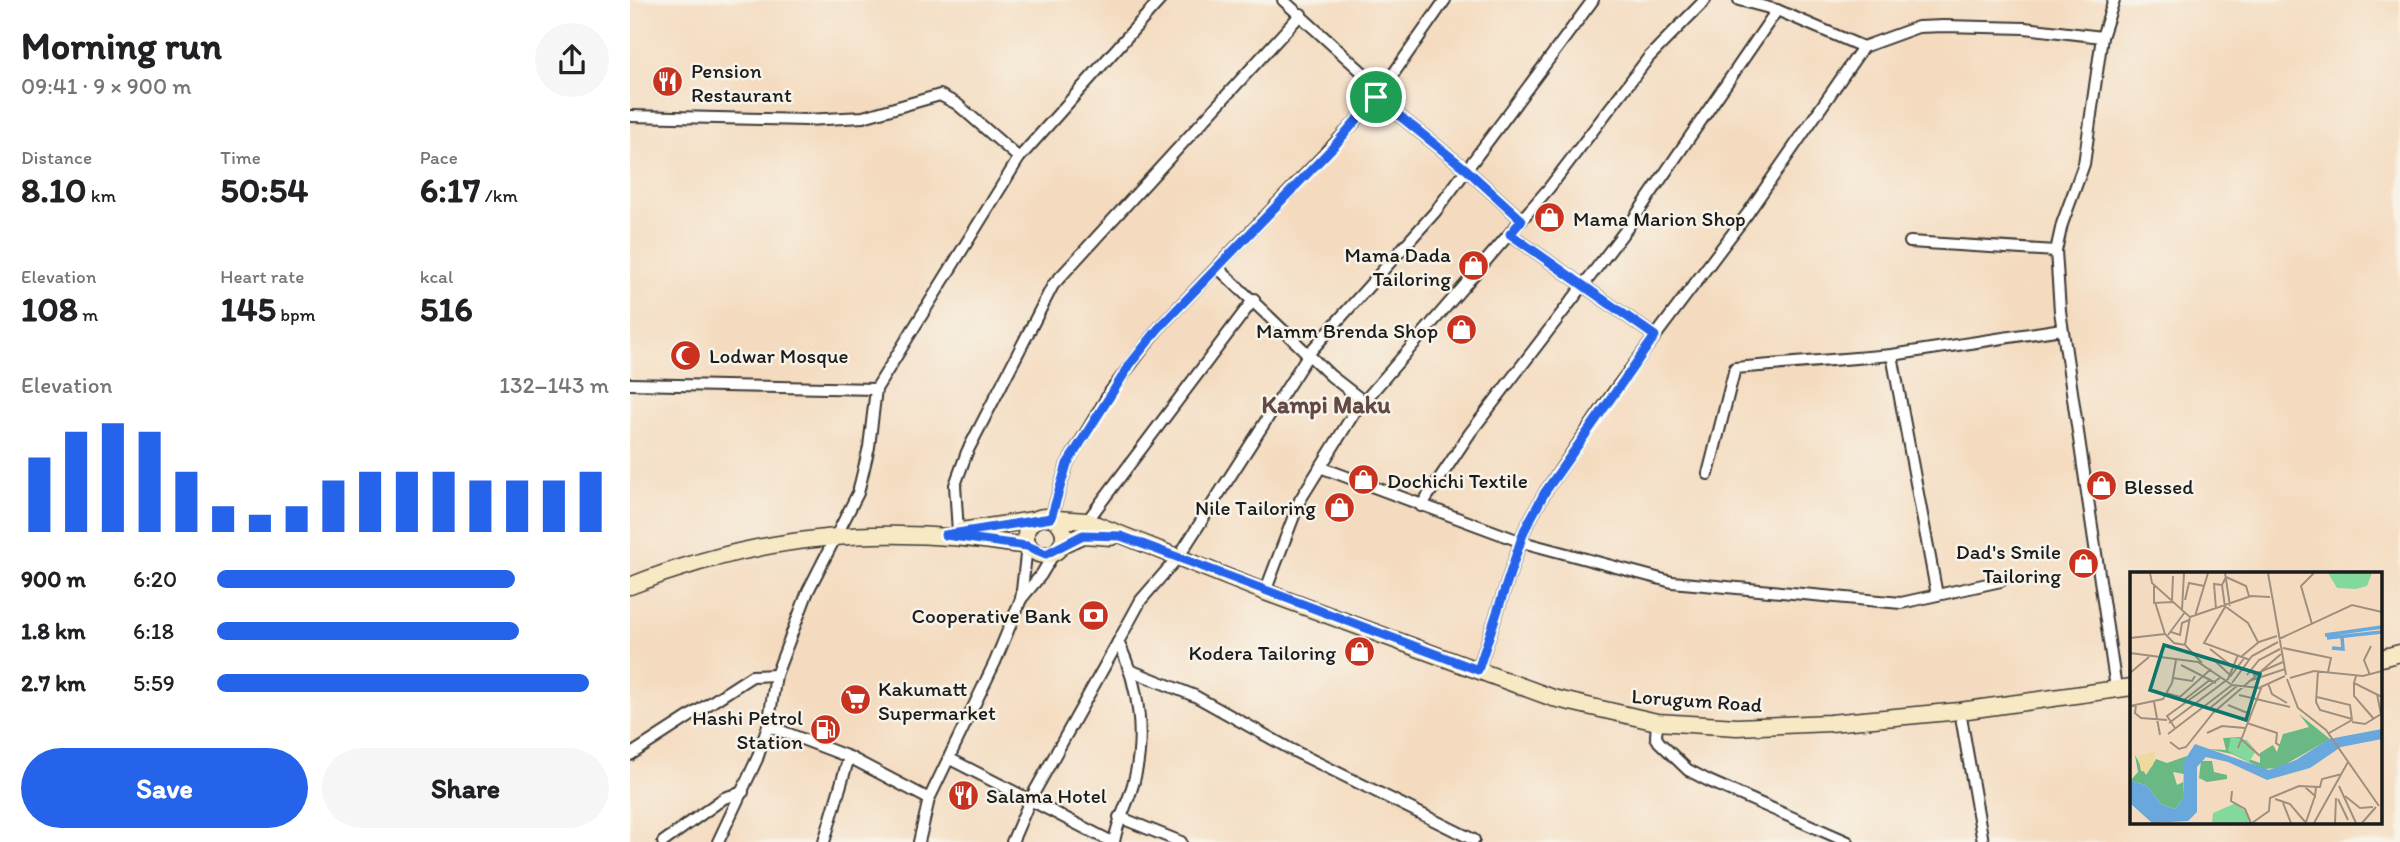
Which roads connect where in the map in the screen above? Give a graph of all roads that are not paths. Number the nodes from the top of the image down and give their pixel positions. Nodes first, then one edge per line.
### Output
1 (1160, 0) edge
2 (1283, 0) edge
3 (1445, 0) edge
4 (1593, 0) edge
5 (1705, 0) edge
6 (1740, 0) edge
7 (2114, 0) edge
8 (1777, 10) junction
9 (1301, 14) junction
10 (2102, 37) junction
11 (1863, 47) junction
12 (1379, 93) junction
13 (630, 116) edge
14 (1019, 158) junction
15 (1467, 170) junction
16 (1522, 220) junction
17 (1510, 234) junction
18 (1910, 242) dead end
19 (2056, 251) junction
20 (1219, 268) junction
21 (1581, 286) junction
22 (1254, 299) junction
23 (2062, 329) junction
24 (1655, 336) junction
25 (1310, 352) junction
26 (1892, 355) junction
27 (630, 383) edge
28 (876, 389) junction
29 (1363, 401) junction
30 (1320, 467) junction
31 (1708, 474) dead end
32 (1421, 506) junction
33 (1049, 519) junction
34 (1087, 521) junction
35 (952, 533) junction
36 (836, 535) junction
37 (1121, 536) junction
38 (1522, 542) junction
39 (1027, 546) junction
40 (1059, 547) junction
41 (1179, 555) junction
42 (2001, 581) dead end
43 (630, 586) edge
44 (1265, 592) junction
45 (1937, 595) junction
46 (1021, 599) junction
47 (1118, 642) junction
48 (2400, 653) edge
49 (2382, 658) edge
50 (1478, 670) junction
51 (1132, 671) junction
52 (776, 676) junction
53 (2124, 687) edge
54 (1960, 711) junction
55 (1657, 722) junction
56 (768, 726) junction
57 (630, 754) edge
58 (849, 757) junction
59 (950, 759) junction
60 (743, 792) junction
61 (1031, 798) junction
62 (929, 799) junction
63 (1119, 817) junction
64 (1474, 840) dead end
65 (663, 842) edge
66 (718, 842) edge
67 (824, 842) edge
68 (919, 842) edge
69 (1012, 842) edge
70 (1113, 842) edge
71 (1181, 842) edge
72 (1848, 842) edge
73 (1983, 842) edge

1 - 14 street
2 - 9 street
3 - 12 street
4 - 15 street
5 - 16 street
6 - 8 street
7 - 10 street
8 - 11 street
8 - 21 street
9 - 12 street
9 - 35 street
10 - 11 street
10 - 19 street
11 - 24 street
12 - 15 street
12 - 20 street
13 - 14 street
14 - 28 street
15 - 16 street
15 - 25 street
16 - 17 street
17 - 21 street
17 - 29 street
18 - 19 street
19 - 23 street
20 - 22 street
20 - 33 street
21 - 24 street
21 - 32 street
22 - 25 street
22 - 34 street
23 - 26 street
23 - 53 street
24 - 38 street
25 - 29 street
25 - 41 street
26 - 31 street
26 - 45 street
27 - 28 street
28 - 36 street
29 - 30 street
30 - 32 street
30 - 44 street
32 - 38 street
33 - 34 main road
33 - 35 main road
33 - 39 main road
33 - 40 main road
34 - 37 main road
35 - 36 main road
35 - 39 main road
36 - 43 main road
36 - 52 street
37 - 40 main road
37 - 41 main road, Lorugum Road
38 - 45 street
38 - 50 street
39 - 40 main road
39 - 46 street
40 - 46 street
41 - 44 main road, Lorugum Road
41 - 47 street
42 - 45 street
44 - 50 main road, Lorugum Road
46 - 59 street
47 - 51 street
47 - 61 street
48 - 49 main road
50 - 55 main road, Lorugum Road
51 - 63 street
51 - 64 street
52 - 56 street
52 - 57 street
53 - 54 main road, Lorugum Road
54 - 55 main road, Lorugum Road
54 - 73 street
55 - 72 street
56 - 58 street
56 - 60 street
58 - 62 street
58 - 67 street
59 - 61 street
59 - 62 street
60 - 65 street
60 - 66 street
61 - 69 street
61 - 70 street
62 - 68 street
63 - 70 street
63 - 71 street

